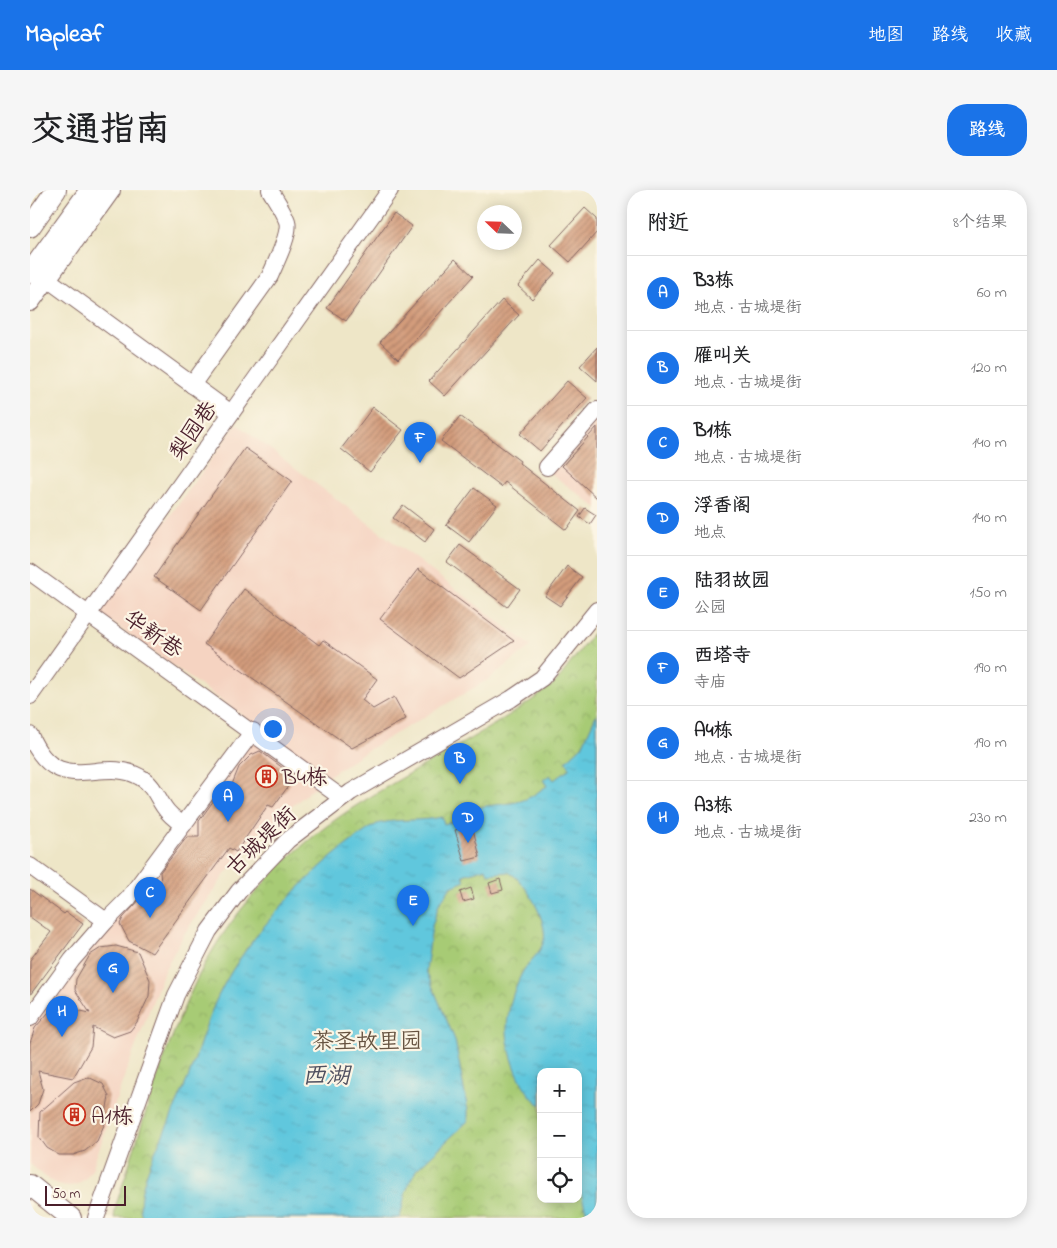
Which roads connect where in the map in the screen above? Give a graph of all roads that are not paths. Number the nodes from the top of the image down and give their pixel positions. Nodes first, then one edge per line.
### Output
1 (56, 190) edge
2 (77, 190) edge
3 (90, 190) edge
4 (110, 190) edge
5 (270, 190) edge
6 (390, 190) edge
7 (30, 227) edge
8 (30, 255) edge
9 (38, 276) edge
10 (30, 301) edge
11 (192, 384) junction
12 (597, 410) edge
13 (231, 413) junction
14 (547, 467) dead end
15 (30, 572) edge
16 (597, 610) edge
17 (88, 614) junction
18 (30, 696) edge
19 (253, 731) junction
20 (30, 735) edge
21 (342, 798) junction
22 (183, 826) junction
23 (30, 866) edge
24 (106, 921) junction
25 (30, 1018) edge
26 (30, 1185) edge
27 (30, 1201) edge
28 (52, 1218) edge
29 (71, 1218) edge
30 (96, 1218) edge

1 - 7 main road
2 - 8 main road
3 - 9 main road
4 - 9 main road
5 - 11 street
6 - 13 street, 梨园巷
9 - 10 main road
9 - 11 street
11 - 13 street
12 - 14 street
13 - 17 street, 梨园巷
15 - 17 street, 华新巷
16 - 21 street, 古城堤街
17 - 18 street, 梨园巷
17 - 19 street, 华新巷
19 - 21 street, 华新巷
19 - 22 street
20 - 22 street
21 - 30 street, 古城堤街
22 - 24 street
23 - 24 street
24 - 25 street
26 - 29 main road
27 - 28 main road

